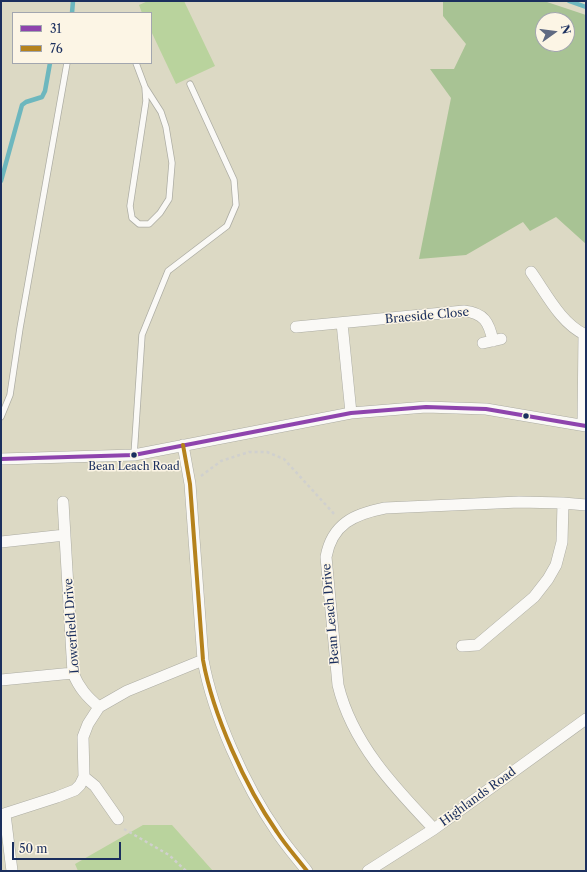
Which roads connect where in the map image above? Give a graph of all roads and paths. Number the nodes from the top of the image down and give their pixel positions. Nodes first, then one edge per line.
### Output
1 (67, 64) edge
2 (136, 64) edge
3 (190, 84) dead end
4 (145, 87) junction
5 (531, 272) dead end
6 (342, 323) junction
7 (296, 327) dead end
8 (585, 335) edge
9 (493, 341) dead end
10 (352, 413) junction
11 (1, 416) edge
12 (584, 425) edge
13 (183, 445) junction
14 (134, 455) junction
15 (1, 459) edge
16 (190, 484) junction
17 (64, 502) dead end
18 (563, 502) junction
19 (586, 505) edge
20 (343, 524) junction
21 (65, 535) junction
22 (1, 542) edge
23 (462, 646) dead end
24 (203, 660) junction
25 (74, 673) junction
26 (1, 680) edge
27 (99, 707) junction
28 (584, 724) edge
29 (84, 777) junction
30 (3, 814) edge
31 (118, 819) joint
32 (434, 829) junction
33 (12, 871) edge
34 (186, 871) edge
35 (307, 871) edge
36 (368, 871) edge

1 - 11 lane
2 - 4 lane
3 - 14 lane
4 - 4 lane
5 - 8 street
6 - 7 street, Braeside Close
6 - 9 street, Braeside Close
6 - 10 street
8 - 12 street
10 - 12 street
10 - 13 street
13 - 14 street
13 - 16 street
14 - 15 street
16 - 20 path
16 - 24 street
17 - 21 street, Lowerfield Drive
18 - 19 street, Bean Leach Drive
18 - 20 street, Bean Leach Drive
18 - 23 street
20 - 32 street, Bean Leach Drive
21 - 22 street
21 - 25 street, Lowerfield Drive
24 - 27 street
24 - 35 street
25 - 26 street
25 - 27 street, Lowerfield Drive
27 - 29 street
28 - 32 street, Highlands Road
29 - 30 street
29 - 31 street
30 - 33 street
31 - 34 path
32 - 36 street, Highlands Road

